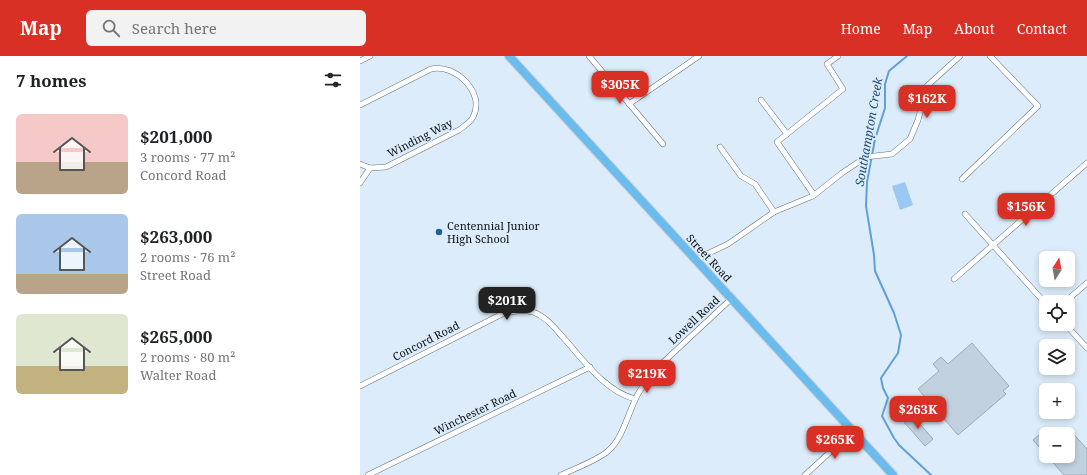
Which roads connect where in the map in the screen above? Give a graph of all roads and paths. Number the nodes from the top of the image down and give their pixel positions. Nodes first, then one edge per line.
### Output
1 (370, 56) edge
2 (509, 56) edge
3 (589, 56) edge
4 (699, 56) edge
5 (838, 56) edge
6 (960, 56) edge
7 (990, 56) edge
8 (360, 61) edge
9 (762, 100) dead end
10 (629, 104) junction
11 (360, 105) edge
12 (787, 134) junction
13 (663, 144) dead end
14 (720, 147) dead end
15 (1087, 162) edge
16 (360, 164) edge
17 (370, 168) junction
18 (962, 179) dead end
19 (360, 183) edge
20 (814, 195) junction
21 (774, 212) junction
22 (965, 214) dead end
23 (993, 245) junction
24 (696, 261) junction
25 (954, 279) dead end
26 (1087, 283) edge
27 (1073, 295) edge
28 (1039, 296) edge
29 (732, 299) junction
30 (1071, 331) edge
31 (1087, 348) edge
32 (590, 367) junction
33 (360, 386) edge
34 (635, 399) junction
35 (854, 431) junction
36 (368, 475) edge
37 (561, 475) edge
38 (805, 475) edge
39 (892, 475) edge

1 - 8 street
2 - 24 main road, Street Road
3 - 10 street
4 - 10 street
5 - 12 street
6 - 20 street
7 - 18 street
9 - 12 street
10 - 13 street
11 - 17 street, Winding Way
12 - 20 street
14 - 21 street
15 - 23 street
16 - 17 street, Winding Way
17 - 19 street
20 - 21 street
21 - 24 street
22 - 23 street
23 - 25 street
23 - 28 street
24 - 29 main road, Street Road
26 - 27 street
29 - 34 street, Lowell Road
29 - 35 main road, Street Road
30 - 31 street
32 - 33 street, Concord Road
32 - 34 street, Concord Road
32 - 36 street, Winchester Road
34 - 37 street, Lowell Road
35 - 38 street
35 - 39 main road, Street Road

